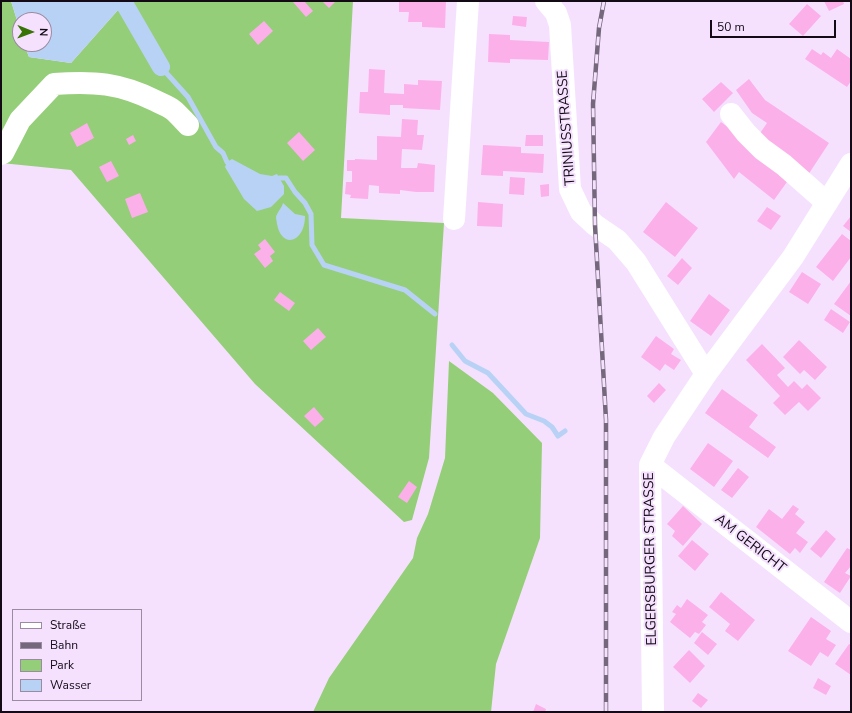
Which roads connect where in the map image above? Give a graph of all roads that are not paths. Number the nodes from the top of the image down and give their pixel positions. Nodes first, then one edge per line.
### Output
1 (468, 1) edge
2 (546, 1) edge
3 (732, 114) dead end
4 (182, 115) dead end
5 (1, 154) edge
6 (850, 168) edge
7 (827, 203) junction
8 (454, 219) dead end
9 (706, 374) junction
10 (650, 465) junction
11 (851, 622) edge
12 (653, 712) edge

1 - 8 street
2 - 9 street, TRINIUSSTRASSE
3 - 7 street
4 - 5 street
6 - 7 street, ELGERSBURGER STRASSE
7 - 9 street, ELGERSBURGER STRASSE
9 - 10 street, ELGERSBURGER STRASSE
10 - 11 street, AM GERICHT
10 - 12 street, ELGERSBURGER STRASSE

